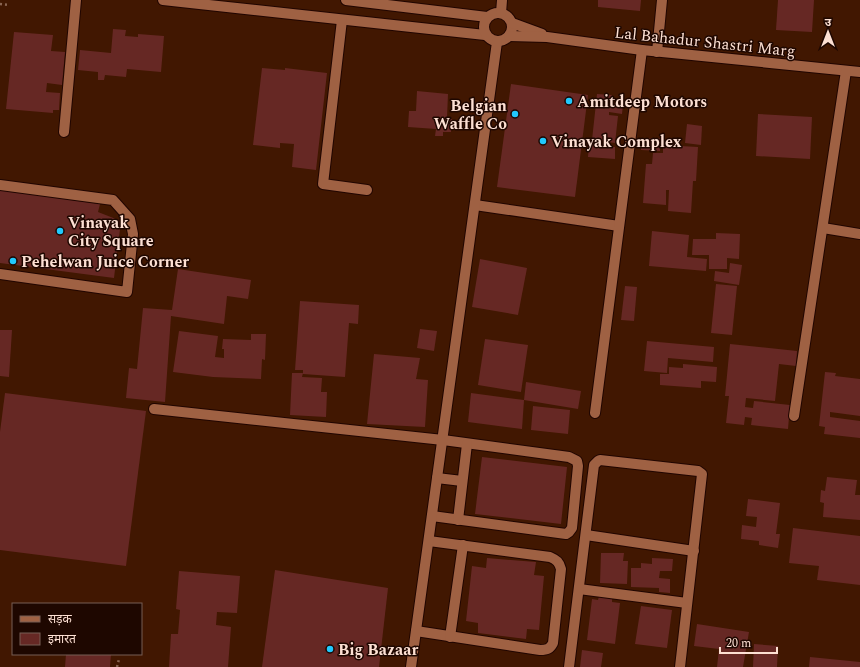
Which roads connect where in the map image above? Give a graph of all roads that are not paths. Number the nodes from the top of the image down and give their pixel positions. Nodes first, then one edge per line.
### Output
1 (76, 0) edge
2 (163, 0) edge
3 (346, 0) edge
4 (502, 0) edge
5 (662, 0) edge
6 (501, 13) junction
7 (487, 17) junction
8 (342, 20) junction
9 (512, 23) junction
10 (485, 35) junction
11 (509, 36) junction
12 (547, 37) junction
13 (497, 42) junction
14 (642, 50) junction
15 (657, 52) junction
16 (846, 71) junction
17 (860, 72) edge
18 (64, 132) dead end
19 (0, 185) edge
20 (368, 190) dead end
21 (475, 205) junction
22 (619, 226) junction
23 (823, 228) junction
24 (860, 234) edge
25 (0, 274) edge
26 (154, 409) dead end
27 (595, 413) dead end
28 (794, 416) dead end
29 (442, 440) junction
30 (467, 444) junction
31 (437, 478) junction
32 (462, 481) junction
33 (432, 516) junction
34 (458, 520) junction
35 (586, 535) junction
36 (429, 541) junction
37 (463, 545) junction
38 (694, 551) junction
39 (579, 589) junction
40 (688, 603) junction
41 (416, 631) junction
42 (450, 637) junction
43 (411, 667) edge
44 (569, 667) edge
45 (680, 667) edge

1 - 18 street
2 - 8 street
3 - 7 street
4 - 6 street
5 - 15 street
6 - 7 street
6 - 9 street
7 - 10 street
8 - 10 street
8 - 20 street
9 - 11 street
9 - 12 street
10 - 13 street
11 - 12 street
11 - 13 street
12 - 14 street, Lal Bahadur Shastri Marg
13 - 21 street
14 - 15 street, Lal Bahadur Shastri Marg
14 - 22 street
15 - 16 street, Lal Bahadur Shastri Marg
16 - 17 street, Lal Bahadur Shastri Marg
16 - 23 street
19 - 25 street
21 - 22 street
21 - 29 street
22 - 27 street
23 - 24 street
23 - 28 street
26 - 29 street
29 - 30 street
29 - 31 street
30 - 32 street
30 - 34 street
31 - 32 street
31 - 33 street
32 - 34 street
33 - 34 street
33 - 36 street
35 - 38 street
35 - 38 street
35 - 39 street
36 - 37 street
36 - 41 street
37 - 42 street
37 - 42 street
38 - 40 street
39 - 40 street
39 - 44 street
40 - 45 street
41 - 42 street
41 - 43 street

